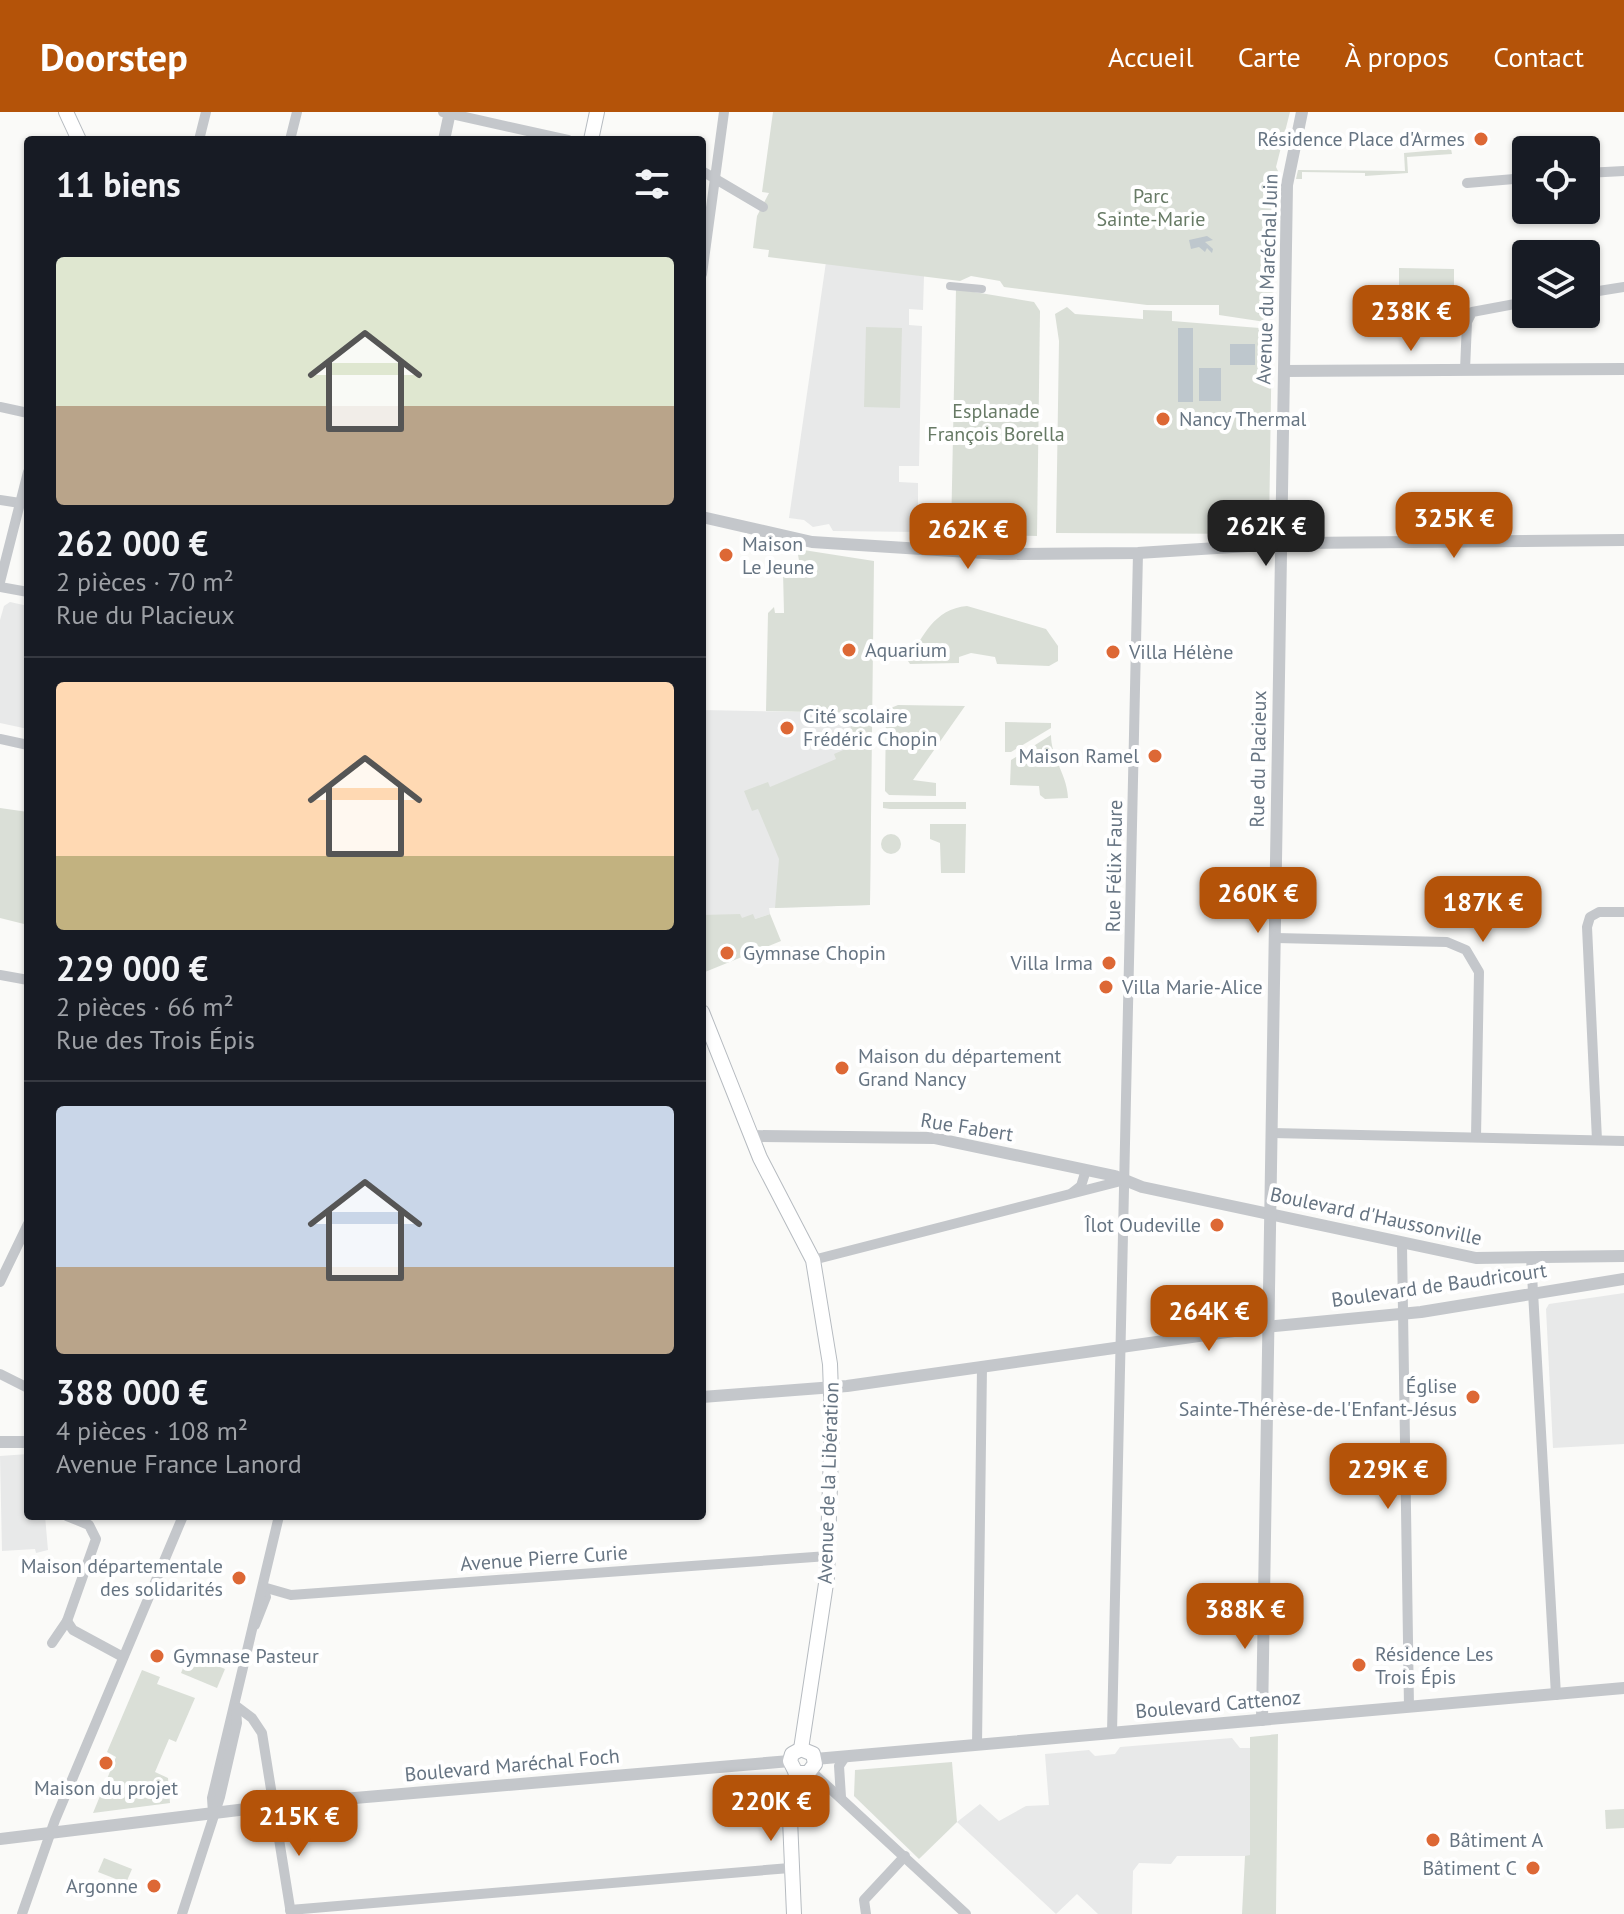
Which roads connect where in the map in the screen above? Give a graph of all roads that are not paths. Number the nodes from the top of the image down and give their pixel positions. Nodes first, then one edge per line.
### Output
1 (66, 112) edge
2 (206, 112) edge
3 (297, 112) edge
4 (448, 112) edge
5 (597, 112) edge
6 (724, 112) edge
7 (1302, 112) edge
8 (77, 136) edge
9 (200, 136) edge
10 (291, 136) edge
11 (445, 136) edge
12 (551, 136) edge
13 (592, 136) edge
14 (1624, 171) edge
15 (706, 172) edge
16 (1600, 172) edge
17 (716, 176) junction
18 (1512, 179) edge
19 (1467, 183) dead end
20 (763, 207) dead end
21 (706, 246) edge
22 (950, 286) dead end
23 (1624, 287) edge
24 (982, 289) dead end
25 (1600, 291) edge
26 (1512, 305) edge
27 (1624, 369) edge
28 (1465, 370) junction
29 (1284, 371) junction
30 (0, 407) edge
31 (24, 412) edge
32 (24, 488) edge
33 (0, 500) edge
34 (20, 503) junction
35 (706, 518) edge
36 (1624, 540) edge
37 (1283, 544) junction
38 (1138, 553) junction
39 (0, 585) edge
40 (24, 591) edge
41 (0, 739) edge
42 (24, 744) edge
43 (1624, 912) edge
44 (1276, 938) junction
45 (0, 975) edge
46 (24, 979) edge
47 (706, 1022) edge
48 (1272, 1133) junction
49 (751, 1136) junction
50 (1476, 1137) junction
51 (1597, 1140) junction
52 (1624, 1141) edge
53 (1086, 1170) junction
54 (1125, 1180) junction
55 (1070, 1194) junction
56 (1271, 1215) junction
57 (24, 1231) edge
58 (1402, 1245) junction
59 (1624, 1256) edge
60 (1531, 1257) junction
61 (813, 1260) junction
62 (3, 1267) edge
63 (1624, 1279) edge
64 (0, 1282) edge
65 (1535, 1293) junction
66 (1402, 1313) junction
67 (1268, 1327) junction
68 (1121, 1347) junction
69 (982, 1367) junction
70 (0, 1374) edge
71 (24, 1386) edge
72 (832, 1388) junction
73 (706, 1397) edge
74 (22, 1442) edge
75 (0, 1444) edge
76 (77, 1520) edge
77 (181, 1520) edge
78 (278, 1520) edge
79 (828, 1556) junction
80 (263, 1587) junction
81 (67, 1621) junction
82 (52, 1643) dead end
83 (123, 1657) junction
84 (1624, 1688) edge
85 (1556, 1695) junction
86 (236, 1706) junction
87 (1409, 1707) junction
88 (1262, 1720) junction
89 (1112, 1733) junction
90 (977, 1745) junction
91 (845, 1757) junction
92 (803, 1766) junction
93 (841, 1797) junction
94 (273, 1806) junction
95 (213, 1813) junction
96 (51, 1833) junction
97 (0, 1839) edge
98 (905, 1856) junction
99 (790, 1868) junction
100 (290, 1912) edge
101 (22, 1914) edge
102 (182, 1914) edge
103 (794, 1914) edge
104 (866, 1914) edge
105 (966, 1914) edge

1 - 8 main road
2 - 9 street
3 - 10 street
4 - 11 street
4 - 12 street
5 - 13 main road
6 - 17 street
7 - 29 street, Avenue du Maréchal Juin
14 - 16 street
15 - 17 street
17 - 20 street
17 - 21 street
18 - 19 street
22 - 24 street
23 - 25 street
26 - 28 street
27 - 28 street
28 - 29 street
29 - 37 street, Avenue du Maréchal Juin
30 - 31 street
32 - 34 street
33 - 34 street
34 - 39 street
35 - 38 street
36 - 37 street
37 - 38 street
37 - 44 street, Rue du Placieux
38 - 54 street, Rue Félix Faure
39 - 40 street
41 - 42 street
43 - 51 street
44 - 48 street, Rue du Placieux
44 - 50 street
45 - 46 street
47 - 49 main road, Avenue de la Libération
48 - 50 street
48 - 56 street, Rue du Placieux
49 - 53 street, Rue Fabert
49 - 61 main road, Avenue de la Libération
50 - 51 street
51 - 52 street
53 - 54 street, Rue Fabert
53 - 55 street
54 - 55 street
54 - 56 street, Boulevard d'Haussonville
54 - 68 street, Rue Félix Faure
55 - 61 street
56 - 58 street, Boulevard d'Haussonville
56 - 67 street, Rue du Placieux
57 - 62 street
58 - 60 street, Boulevard d'Haussonville
58 - 66 street
59 - 60 street, Boulevard d'Haussonville
60 - 65 street
61 - 72 main road, Avenue de la Libération
62 - 64 street
63 - 65 street, Boulevard de Baudricourt
65 - 66 street, Boulevard de Baudricourt
65 - 85 street
66 - 67 street, Boulevard de Baudricourt
66 - 87 street
67 - 68 street, Boulevard de Baudricourt
67 - 88 street, Rue du Placieux
68 - 69 street, Boulevard de Baudricourt
68 - 89 street, Rue Félix Faure
69 - 72 street, Boulevard de Baudricourt
69 - 90 street
70 - 71 street
72 - 73 street, Boulevard de Baudricourt
72 - 79 main road, Avenue de la Libération
74 - 75 street
76 - 81 street
77 - 83 street
78 - 80 street
79 - 80 street, Avenue Pierre Curie
79 - 92 main road, Avenue de la Libération
80 - 86 street
81 - 82 street
81 - 83 street
83 - 96 street
84 - 85 street, Boulevard Cattenoz
85 - 87 street, Boulevard Cattenoz
86 - 94 street
86 - 95 street
87 - 88 street, Boulevard Cattenoz
88 - 89 street, Boulevard Cattenoz
89 - 90 street, Boulevard Cattenoz
90 - 91 street, Boulevard Cattenoz
91 - 92 street, Boulevard Cattenoz
91 - 93 street
92 - 93 street
92 - 94 street, Boulevard Maréchal Foch
92 - 99 main road
93 - 98 street
94 - 95 street, Boulevard Maréchal Foch
94 - 100 street
95 - 96 street, Boulevard Maréchal Foch
95 - 102 street
96 - 97 street, Boulevard Maréchal Foch
96 - 101 street
98 - 104 street
98 - 105 street
99 - 100 street
99 - 103 main road

